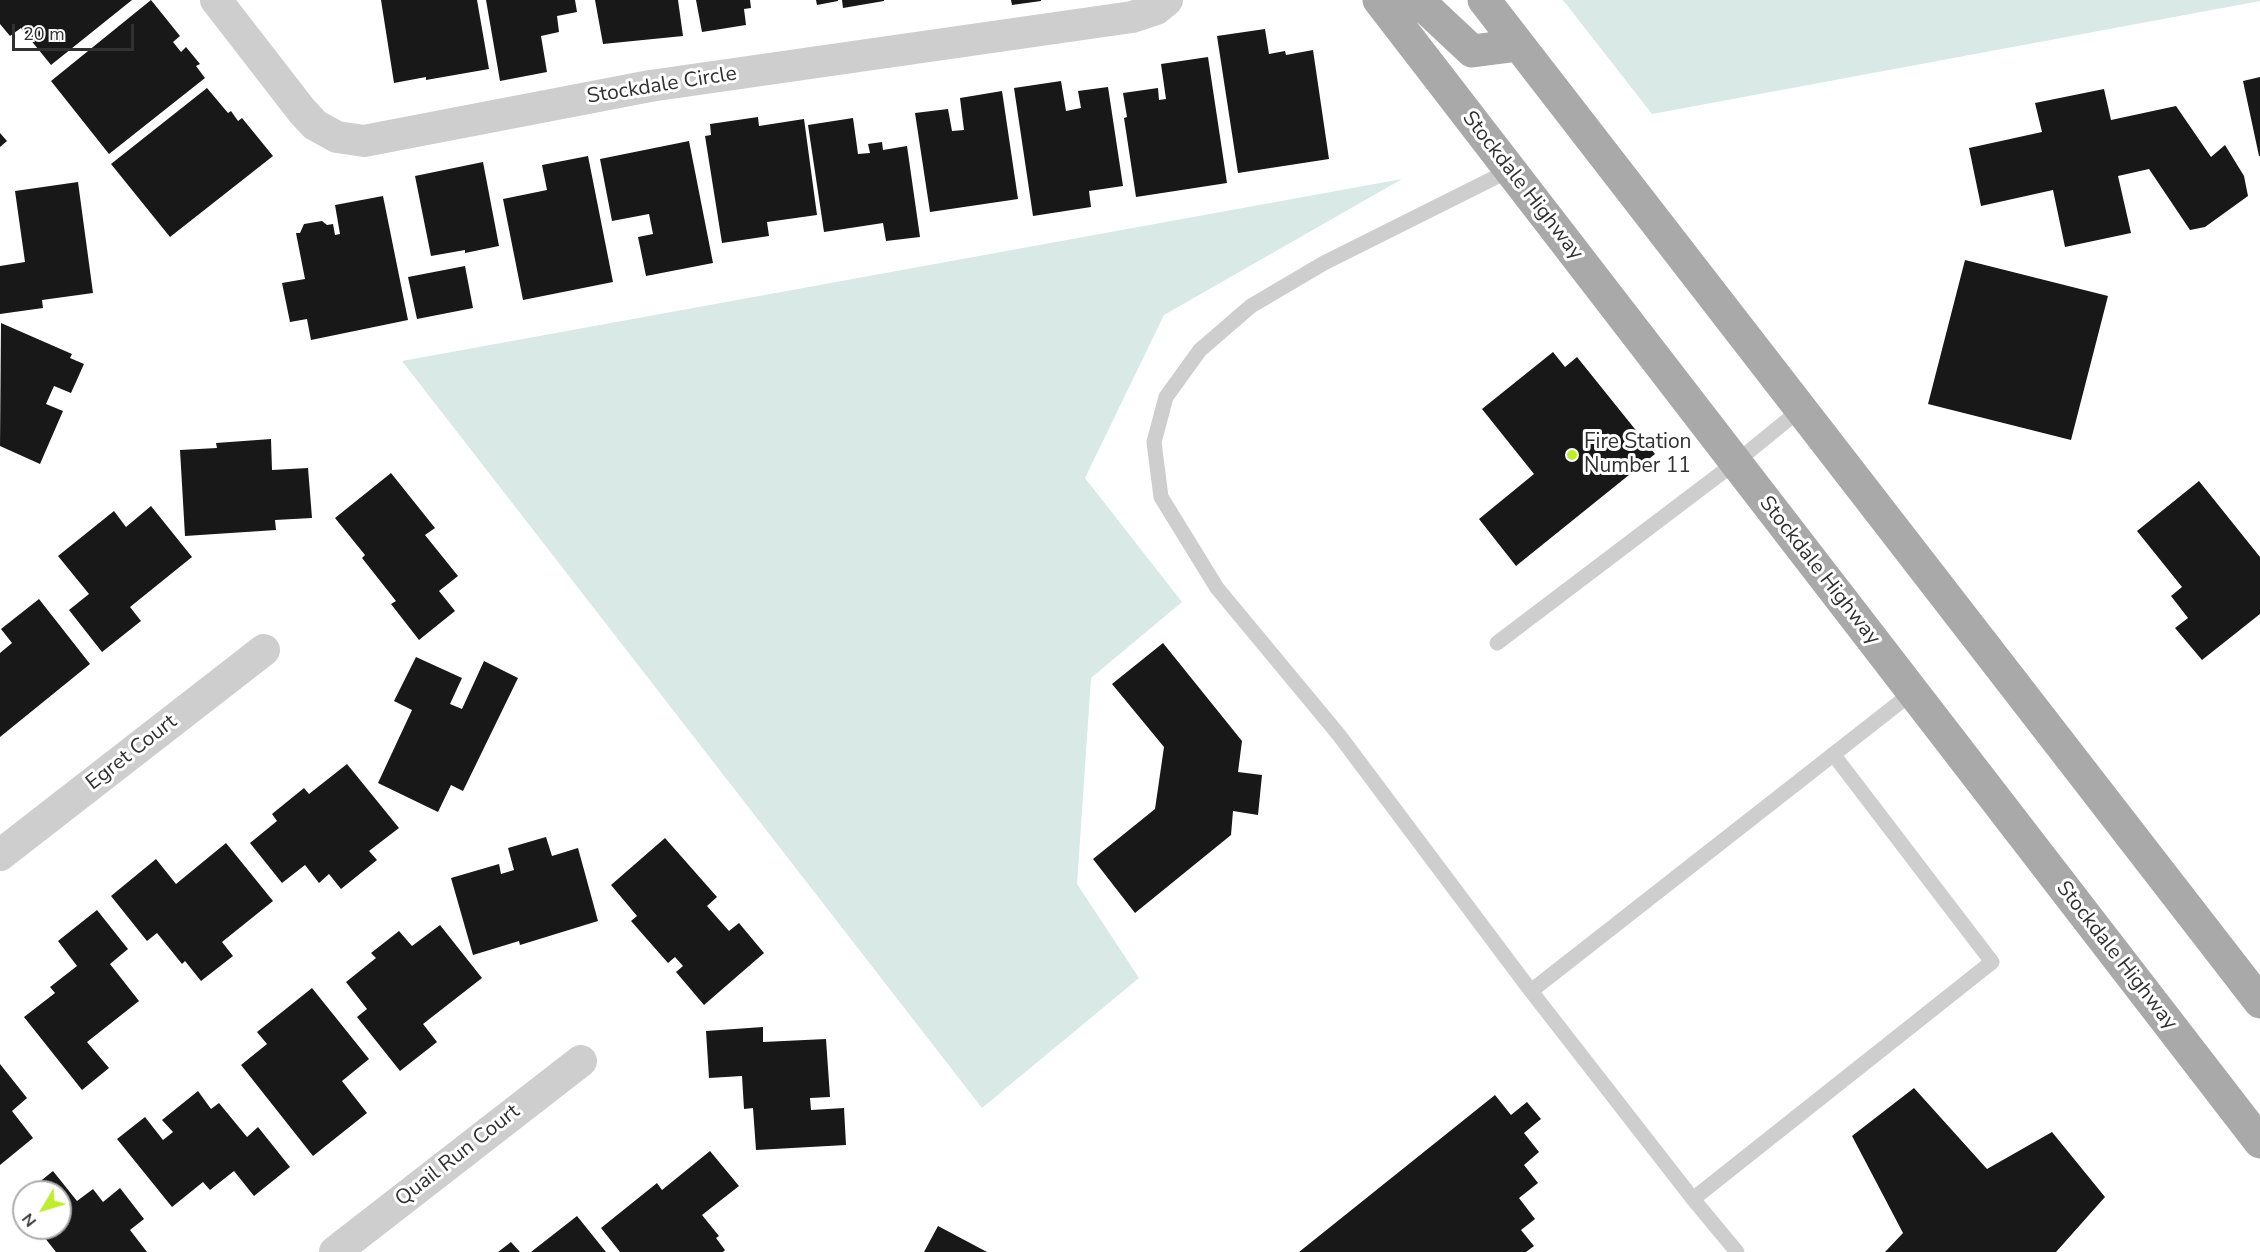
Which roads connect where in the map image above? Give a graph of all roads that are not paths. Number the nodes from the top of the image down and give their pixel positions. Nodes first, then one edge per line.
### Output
1 (216, 0) edge
2 (1167, 0) edge
3 (1378, 0) edge
4 (1409, 0) edge
5 (1484, 0) edge
6 (1519, 45) junction
7 (1510, 170) junction
8 (1801, 409) junction
9 (1736, 462) junction
10 (1497, 643) dead end
11 (264, 650) dead end
12 (1913, 692) junction
13 (1833, 754) junction
14 (0, 855) edge
15 (1531, 991) junction
16 (2260, 1002) edge
17 (581, 1061) dead end
18 (2260, 1142) edge
19 (1693, 1199) junction
20 (335, 1252) edge
21 (1737, 1252) edge

1 - 2 street, Stockdale Circle
3 - 7 main road, Stockdale Highway
4 - 6 main road
5 - 6 main road
6 - 8 main road
7 - 9 main road, Stockdale Highway
7 - 15 lane
8 - 9 lane
8 - 16 main road
9 - 10 lane
9 - 12 main road, Stockdale Highway
11 - 14 street, Egret Court
12 - 13 lane
12 - 18 main road, Stockdale Highway
13 - 15 lane
13 - 19 lane
15 - 19 lane
17 - 20 street, Quail Run Court
19 - 21 lane

